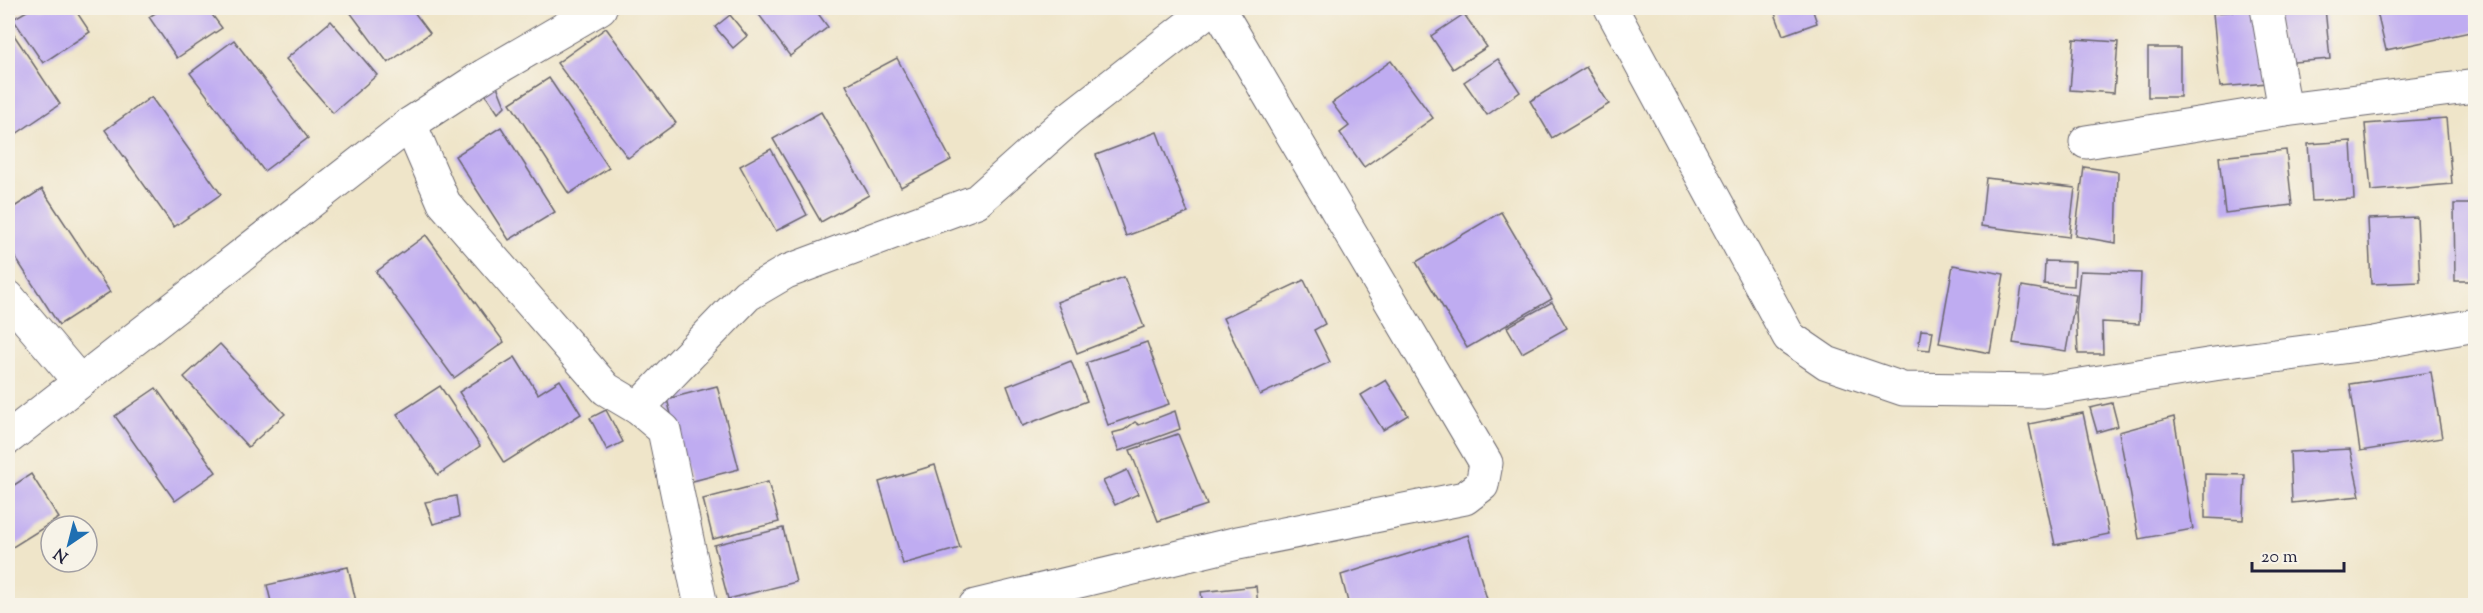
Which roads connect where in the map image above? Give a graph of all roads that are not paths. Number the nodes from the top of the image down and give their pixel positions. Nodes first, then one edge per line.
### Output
1 (600, 8) edge
2 (1211, 8) edge
3 (1218, 8) edge
4 (1611, 8) edge
5 (2267, 8) edge
6 (2475, 86) edge
7 (2285, 110) junction
8 (410, 124) junction
9 (2086, 142) dead end
10 (8, 297) edge
11 (2475, 325) edge
12 (79, 381) junction
13 (638, 408) junction
14 (8, 438) edge
15 (701, 606) edge
16 (975, 606) edge

1 - 8 street
2 - 13 street
3 - 16 street
4 - 11 street
5 - 7 street
6 - 7 street
7 - 9 street
8 - 12 street
8 - 13 street
10 - 12 street
12 - 14 street
13 - 15 street

